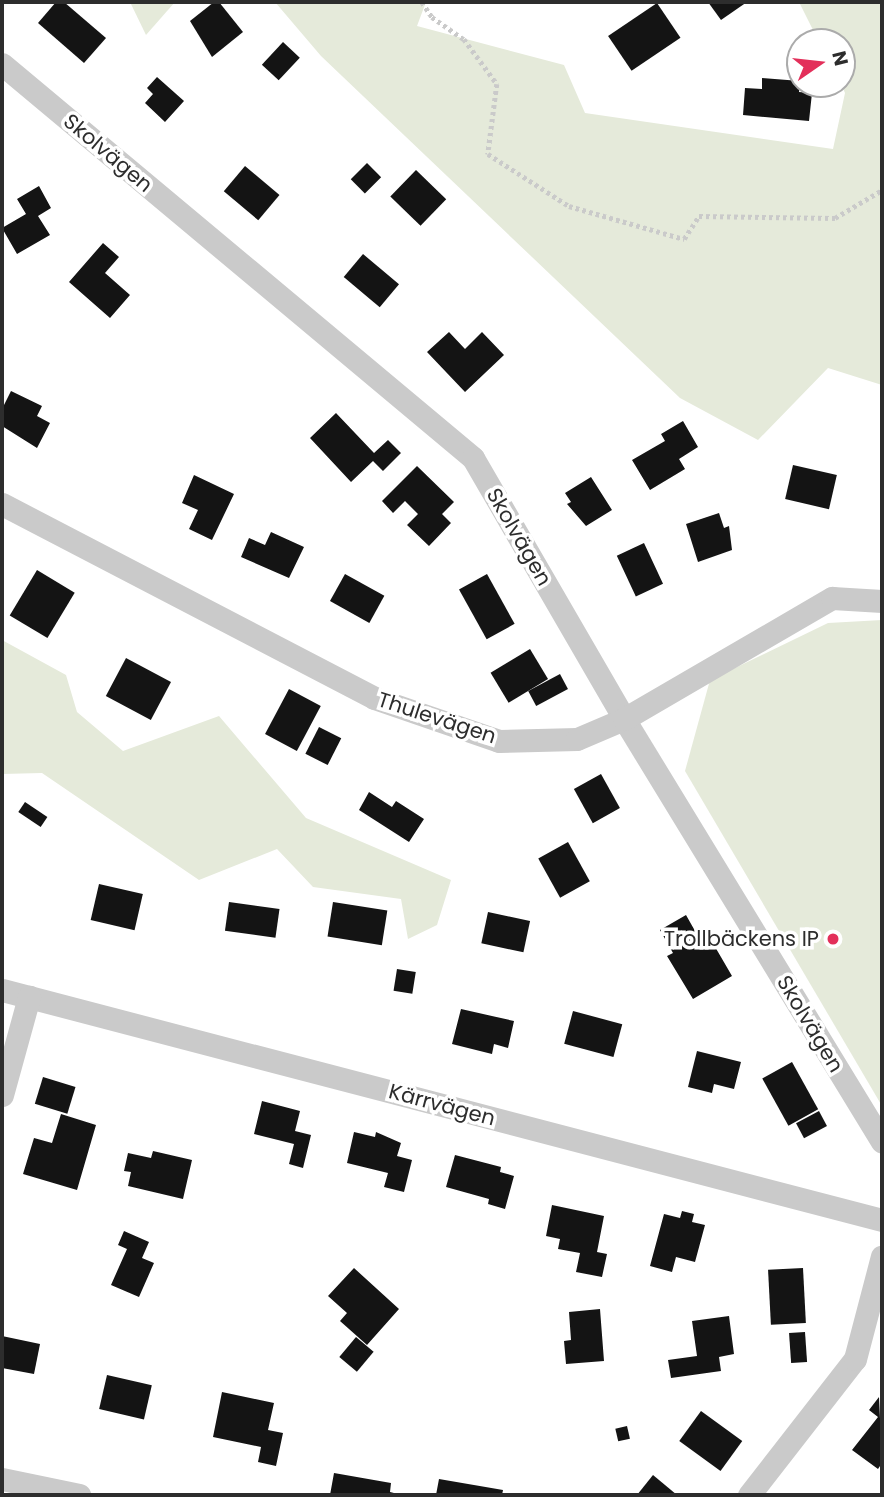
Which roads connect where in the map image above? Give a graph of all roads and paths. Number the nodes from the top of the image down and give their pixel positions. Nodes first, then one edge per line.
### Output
1 (422, 2) edge
2 (2, 64) edge
3 (882, 191) edge
4 (2, 504) edge
5 (882, 601) edge
6 (624, 719) junction
7 (2, 990) edge
8 (29, 997) junction
9 (2, 1095) edge
10 (882, 1142) edge
11 (882, 1220) edge
12 (882, 1256) edge
13 (2, 1479) edge
14 (79, 1495) edge
15 (749, 1495) edge

1 - 3 path
2 - 6 street, Skolvägen
4 - 6 street, Thulevägen
5 - 6 street, Thulevägen
6 - 10 street, Skolvägen
7 - 8 street, Kärrvägen
8 - 9 street
8 - 11 street, Kärrvägen
12 - 15 street
13 - 14 street

